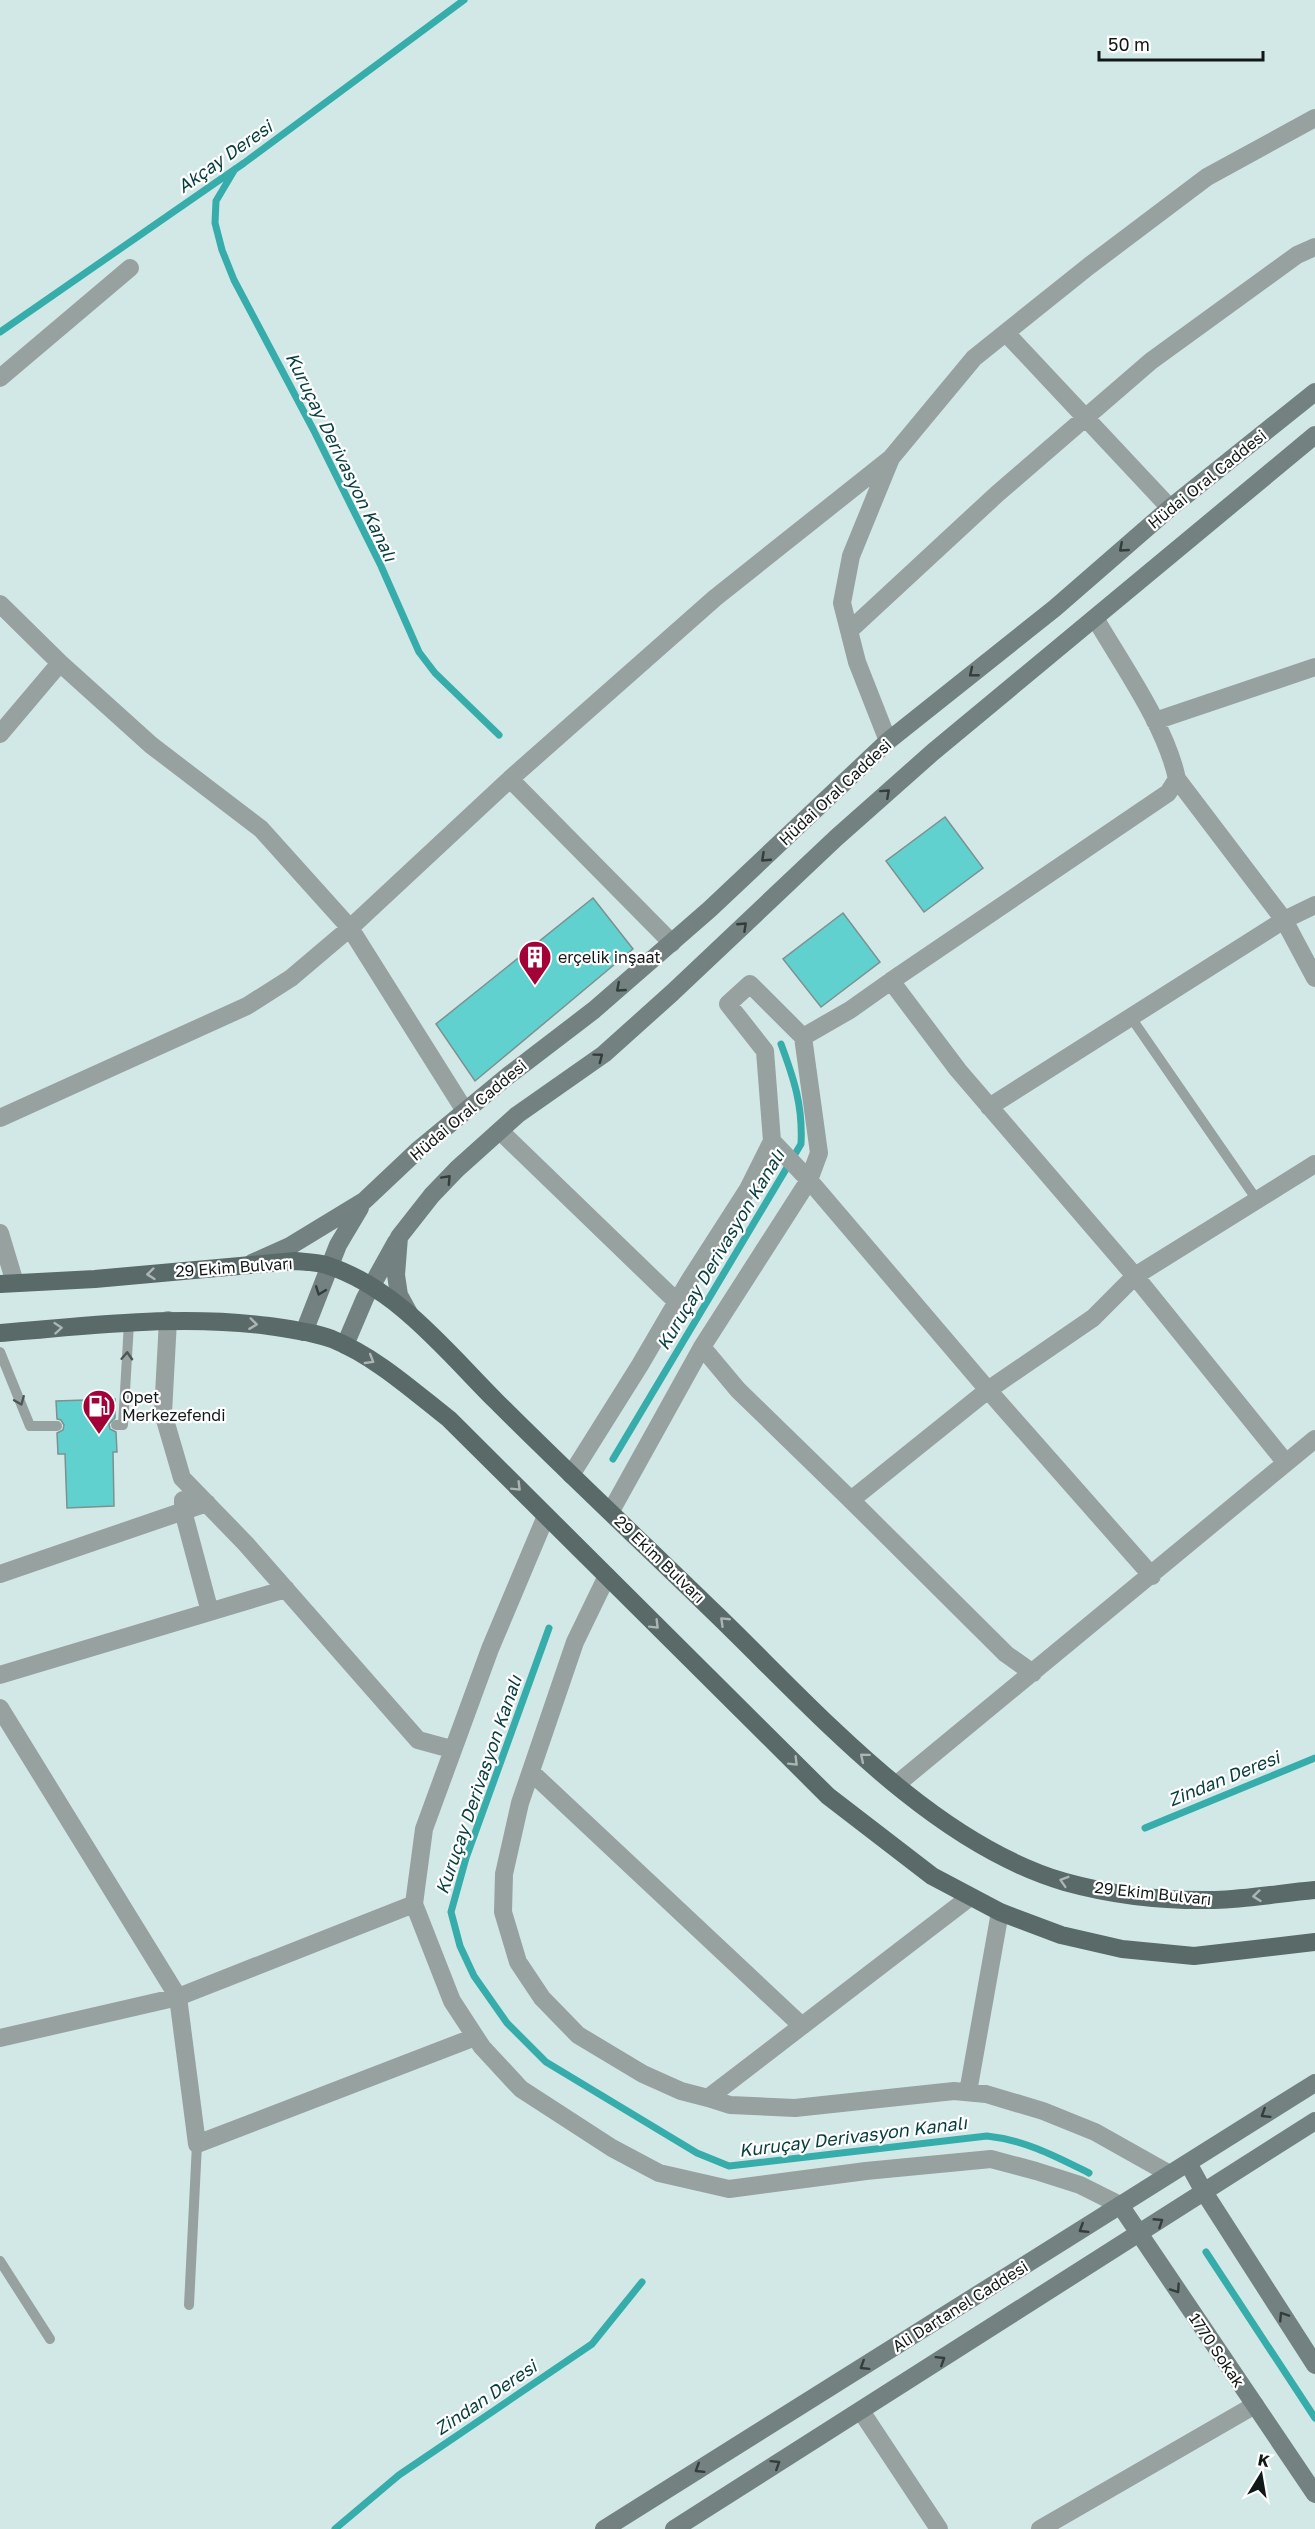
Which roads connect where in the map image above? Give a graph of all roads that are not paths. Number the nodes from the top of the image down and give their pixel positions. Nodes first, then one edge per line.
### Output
1 (1315, 118) edge
2 (1315, 247) edge
3 (130, 268) dead end
4 (1006, 333) junction
5 (0, 378) edge
6 (1315, 392) edge
7 (1087, 417) junction
8 (1315, 435) edge
9 (891, 458) junction
10 (1170, 508) junction
11 (0, 604) edge
12 (1095, 618) junction
13 (849, 631) junction
14 (60, 663) junction
15 (1315, 667) edge
16 (1155, 721) junction
17 (0, 734) edge
18 (888, 741) junction
19 (510, 779) junction
20 (1177, 779) junction
21 (1315, 905) edge
22 (1284, 920) junction
23 (350, 928) junction
24 (672, 943) junction
25 (1315, 978) edge
26 (891, 981) junction
27 (1132, 1019) junction
28 (803, 1037) junction
29 (990, 1107) junction
30 (465, 1111) junction
31 (0, 1118) edge
32 (500, 1131) junction
33 (777, 1146) junction
34 (1315, 1164) edge
35 (805, 1176) junction
36 (1257, 1200) junction
37 (364, 1202) junction
38 (404, 1230) junction
39 (0, 1233) edge
40 (251, 1264) junction
41 (329, 1266) junction
42 (1136, 1276) junction
43 (8, 1284) edge
44 (371, 1286) junction
45 (677, 1302) junction
46 (411, 1316) junction
47 (168, 1320) junction
48 (129, 1323) junction
49 (304, 1332) junction
50 (0, 1333) edge
51 (345, 1345) junction
52 (702, 1347) junction
53 (0, 1352) edge
54 (988, 1390) junction
55 (116, 1425) dead end
56 (57, 1426) dead end
57 (1315, 1439) edge
58 (1286, 1463) junction
59 (571, 1475) junction
60 (182, 1478) junction
61 (851, 1500) junction
62 (207, 1503) junction
63 (183, 1511) junction
64 (611, 1511) junction
65 (546, 1516) junction
66 (0, 1574) edge
67 (607, 1576) junction
68 (1152, 1576) junction
69 (286, 1589) junction
70 (210, 1612) junction
71 (1033, 1673) junction
72 (0, 1675) edge
73 (0, 1708) edge
74 (451, 1749) junction
75 (531, 1772) junction
76 (897, 1784) junction
77 (1315, 1890) edge
78 (970, 1897) junction
79 (414, 1904) junction
80 (1000, 1912) junction
81 (1315, 1942) edge
82 (178, 1997) junction
83 (802, 2026) junction
84 (475, 2037) junction
85 (0, 2038) edge
86 (1315, 2083) edge
87 (968, 2092) junction
88 (708, 2098) junction
89 (1315, 2121) edge
90 (197, 2144) junction
91 (1188, 2163) junction
92 (1168, 2174) junction
93 (1204, 2192) junction
94 (1120, 2205) junction
95 (1138, 2235) junction
96 (0, 2260) edge
97 (189, 2305) dead end
98 (50, 2339) dead end
99 (1315, 2365) edge
100 (1255, 2405) junction
101 (861, 2411) junction
102 (1315, 2494) edge
103 (604, 2529) edge
104 (674, 2529) edge
105 (939, 2529) edge
106 (1040, 2529) edge

1 - 4 street
2 - 7 street
3 - 5 street
4 - 7 street
4 - 9 street
6 - 10 street, Hüdai Oral Caddesi
7 - 10 street
7 - 13 street
8 - 12 street, Hüdai Oral Caddesi
9 - 13 street
9 - 19 street
10 -> 18 street, Hüdai Oral Caddesi
11 - 14 street
12 - 16 street
32 -> 12 street, Hüdai Oral Caddesi
13 - 18 street
14 - 17 street
14 - 23 street
15 - 16 street
16 - 20 street
18 -> 24 street, Hüdai Oral Caddesi
19 - 23 street
19 - 24 street
20 - 22 street
20 - 26 street
21 - 22 street
22 - 25 street
22 - 27 street
23 - 30 street
23 - 31 street
24 -> 30 street, Hüdai Oral Caddesi
26 - 28 street
26 - 29 street
27 - 29 street
27 - 36 lane
28 - 33 street
28 - 35 street
29 - 42 street
30 - 37 street, Hüdai Oral Caddesi
38 -> 32 street, Hüdai Oral Caddesi
32 - 45 street
33 - 35 street
33 - 45 street
34 - 36 street
35 - 52 street
35 - 54 street
36 - 42 street
37 - 40 street
37 - 41 street
38 - 44 street, Hüdai Oral Caddesi
38 - 46 street
39 - 43 street
40 - 41 main road, 29 Ekim Bulvarı
40 -> 43 main road, 29 Ekim Bulvarı
41 - 44 main road, 29 Ekim Bulvarı
41 -> 49 street
42 - 54 street
42 - 58 street
44 - 46 main road, 29 Ekim Bulvarı
44 - 51 street, Hüdai Oral Caddesi
45 - 59 street
46 - 59 main road, 29 Ekim Bulvarı
47 - 48 main road
47 -> 49 main road
47 - 60 street
50 -> 48 main road
55 -> 48 lane
49 - 51 main road
51 -> 65 main road
52 - 61 street
52 - 64 street
53 -> 56 lane
54 - 61 street
54 - 68 street
57 - 58 street
58 - 68 street
59 - 64 main road, 29 Ekim Bulvarı
60 - 62 street
60 - 63 street
61 - 71 street
62 - 63 street
62 - 69 street
63 - 66 street
63 - 70 street
76 -> 64 main road, 29 Ekim Bulvarı
65 - 67 main road
65 - 74 street
67 - 75 street
67 -> 78 main road
68 - 71 street
69 - 70 street
69 - 74 street
70 - 72 street
71 - 76 street
73 - 82 street
74 - 79 street
75 - 83 street
75 - 88 street
77 -> 76 main road, 29 Ekim Bulvarı
78 - 80 main road
78 - 83 street
79 - 82 street
79 - 84 street
80 - 81 main road
80 - 87 street
82 - 85 street
82 - 90 street
83 - 88 street
84 - 90 street
84 - 94 street
86 -> 91 street, Ali Dartanel Caddesi
87 - 88 street
87 - 92 street
89 - 93 street
90 - 97 lane
91 - 92 street, Ali Dartanel Caddesi
91 - 93 street
92 - 94 street, Ali Dartanel Caddesi
95 -> 93 street
99 -> 93 street
94 - 95 street, 1770 Sokak
94 -> 103 street, Ali Dartanel Caddesi
95 -> 100 street, 1770 Sokak
101 -> 95 street
96 - 98 lane
100 - 102 street, 1770 Sokak
100 - 106 street
104 -> 101 street
101 - 105 street

